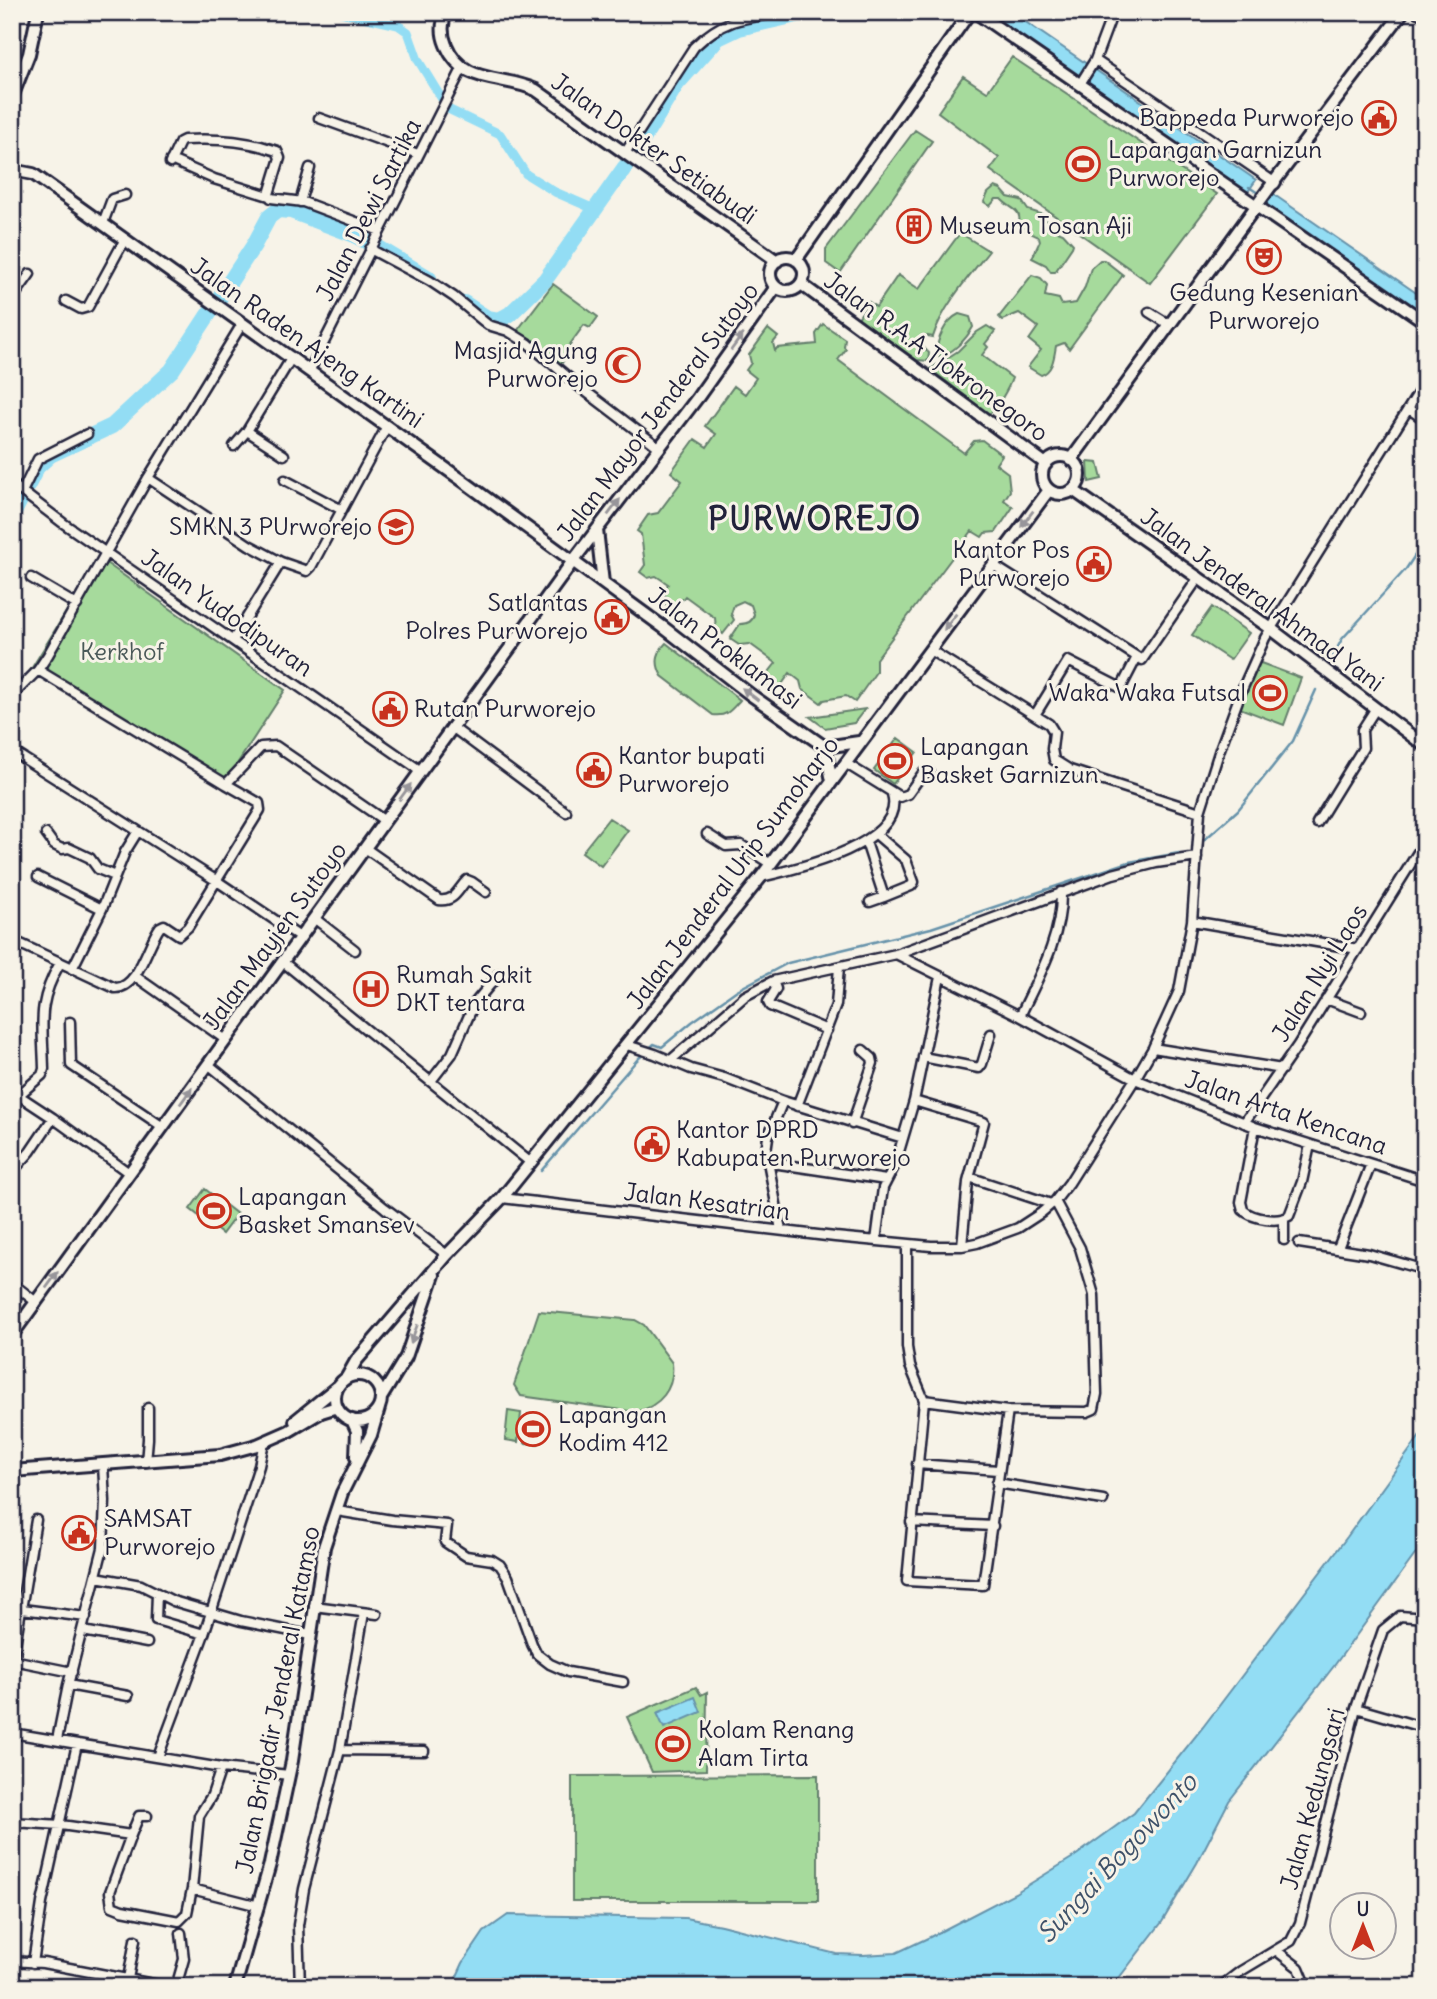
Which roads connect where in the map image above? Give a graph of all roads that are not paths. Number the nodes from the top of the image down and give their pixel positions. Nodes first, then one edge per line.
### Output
1 (37, 12) edge
2 (786, 12) edge
3 (973, 12) edge
4 (1113, 12) edge
5 (1403, 12) edge
6 (1416, 12) edge
7 (444, 13) edge
8 (1425, 16) edge
9 (1094, 62) junction
10 (462, 69) junction
11 (1082, 82) junction
12 (12, 97) edge
13 (319, 118) dead end
14 (625, 153) junction
15 (418, 155) junction
16 (310, 168) dead end
17 (12, 170) edge
18 (1274, 183) junction
19 (125, 195) dead end
20 (269, 197) junction
21 (300, 202) junction
22 (1258, 204) junction
23 (103, 223) junction
24 (379, 233) junction
25 (125, 239) junction
26 (371, 249) junction
27 (796, 260) junction
28 (777, 261) junction
29 (30, 274) dead end
30 (801, 284) junction
31 (776, 287) junction
32 (12, 299) edge
33 (66, 301) dead end
34 (1149, 312) dead end
35 (1425, 322) edge
36 (242, 324) junction
37 (1170, 326) junction
38 (292, 357) junction
39 (310, 370) junction
40 (1425, 382) edge
41 (1409, 409) junction
42 (1425, 420) edge
43 (387, 426) junction
44 (247, 431) junction
45 (87, 434) dead end
46 (234, 446) dead end
47 (660, 448) junction
48 (284, 455) dead end
49 (1071, 460) junction
50 (1046, 464) junction
51 (148, 478) junction
52 (285, 480) dead end
53 (12, 484) edge
54 (1049, 490) junction
55 (1073, 490) junction
56 (23, 493) junction
57 (342, 510) junction
58 (597, 530) junction
59 (106, 552) junction
60 (572, 561) junction
61 (281, 562) junction
62 (993, 565) junction
63 (1199, 577) junction
64 (31, 578) dead end
65 (603, 583) junction
66 (77, 605) junction
67 (1270, 628) junction
68 (233, 640) junction
69 (930, 650) junction
70 (1137, 657) junction
71 (38, 670) junction
72 (12, 696) edge
73 (1376, 708) junction
74 (1035, 715) junction
75 (452, 727) junction
76 (859, 742) junction
77 (1425, 746) edge
78 (825, 747) junction
79 (12, 751) edge
80 (845, 763) junction
81 (421, 771) junction
82 (930, 773) dead end
83 (832, 781) junction
84 (226, 784) junction
85 (892, 794) junction
86 (566, 812) dead end
87 (1200, 812) junction
88 (385, 821) junction
89 (1317, 823) dead end
90 (138, 831) junction
91 (46, 834) dead end
92 (707, 834) dead end
93 (877, 835) junction
94 (1425, 841) edge
95 (866, 842) junction
96 (365, 848) junction
97 (1197, 857) junction
98 (771, 864) junction
99 (115, 876) junction
100 (38, 877) dead end
101 (761, 877) junction
102 (217, 881) junction
103 (485, 892) dead end
104 (1061, 892) junction
105 (884, 897) junction
106 (870, 902) dead end
107 (102, 909) junction
108 (314, 918) junction
109 (1192, 921) junction
110 (300, 937) junction
111 (12, 940) edge
112 (1358, 949) junction
113 (355, 950) dead end
114 (896, 954) junction
115 (283, 962) junction
116 (60, 963) junction
117 (839, 967) junction
118 (72, 969) junction
119 (499, 974) dead end
120 (135, 976) junction
121 (940, 977) junction
122 (773, 981) junction
123 (1326, 999) junction
124 (1361, 1012) dead end
125 (1020, 1016) junction
126 (70, 1023) dead end
127 (827, 1030) junction
128 (990, 1034) dead end
129 (226, 1040) junction
130 (632, 1046) junction
131 (1153, 1048) junction
132 (863, 1050) dead end
133 (923, 1057) junction
134 (671, 1060) junction
135 (208, 1064) junction
136 (1282, 1069) junction
137 (1135, 1079) junction
138 (431, 1081) junction
139 (15, 1093) edge
140 (783, 1101) junction
141 (914, 1101) junction
142 (797, 1106) junction
143 (53, 1118) junction
144 (1244, 1123) junction
145 (852, 1124) junction
146 (1255, 1127) junction
147 (163, 1128) junction
148 (903, 1138) junction
149 (1310, 1145) junction
150 (12, 1151) edge
151 (22, 1158) junction
152 (766, 1162) junction
153 (531, 1163) junction
154 (1371, 1164) junction
155 (12, 1172) edge
156 (129, 1174) junction
157 (969, 1177) junction
158 (887, 1180) junction
159 (1425, 1181) edge
160 (502, 1198) junction
161 (1053, 1203) junction
162 (1284, 1219) junction
163 (781, 1230) junction
164 (1284, 1240) dead end
165 (876, 1241) junction
166 (1299, 1243) dead end
167 (907, 1245) junction
168 (962, 1246) junction
169 (1338, 1248) junction
170 (447, 1255) junction
171 (436, 1269) junction
172 (1425, 1270) edge
173 (12, 1283) edge
174 (36, 1302) junction
175 (12, 1335) edge
176 (347, 1377) junction
177 (338, 1386) junction
178 (924, 1401) junction
179 (380, 1403) junction
180 (337, 1407) junction
181 (148, 1408) dead end
182 (1008, 1411) junction
183 (352, 1420) junction
184 (277, 1436) junction
185 (264, 1441) junction
186 (146, 1462) junction
187 (355, 1463) junction
188 (917, 1464) junction
189 (103, 1465) junction
190 (998, 1470) junction
191 (12, 1471) edge
192 (997, 1483) junction
193 (1103, 1500) dead end
194 (337, 1511) junction
195 (36, 1520) dead end
196 (911, 1521) junction
197 (993, 1526) junction
198 (96, 1577) junction
199 (157, 1593) junction
200 (314, 1606) junction
201 (22, 1609) junction
202 (212, 1613) junction
203 (364, 1613) junction
204 (377, 1614) dead end
205 (86, 1617) junction
206 (1425, 1618) edge
207 (83, 1631) junction
208 (204, 1634) junction
209 (310, 1634) junction
210 (147, 1643) dead end
211 (13, 1661) edge
212 (72, 1672) junction
213 (623, 1682) dead end
214 (68, 1685) junction
215 (128, 1696) dead end
216 (1356, 1708) junction
217 (1425, 1728) edge
218 (12, 1733) edge
219 (57, 1740) junction
220 (77, 1744) junction
221 (340, 1750) junction
222 (424, 1751) dead end
223 (158, 1757) junction
224 (221, 1768) junction
225 (289, 1775) junction
226 (147, 1816) dead end
227 (12, 1822) edge
228 (61, 1825) junction
229 (131, 1835) junction
230 (192, 1889) junction
231 (259, 1906) junction
232 (181, 1933) dead end
233 (135, 1940) dead end
234 (1277, 1951) junction
235 (12, 1961) edge
236 (33, 1963) junction
237 (128, 1979) junction
238 (169, 1987) edge
239 (176, 1987) edge
240 (235, 1987) edge
241 (300, 1987) edge
242 (1220, 1987) edge
243 (1307, 1987) edge

1 - 12 main road
2 - 14 street
3 - 11 main road
3 - 27 main road
4 - 9 street
5 - 18 main road
6 - 8 street
7 - 10 main road
9 - 11 street
9 - 18 street
10 - 14 main road, Jalan Dokter Setiabudi
10 - 15 street, Jalan Dewi Sartika
11 - 22 main road
13 - 15 street
14 - 28 main road, Jalan Dokter Setiabudi
15 - 24 street, Jalan Dewi Sartika
16 - 21 street
17 - 23 main road, Jalan Raden Ajeng Kartini
18 - 22 main road
19 - 23 street
20 - 20 street
20 - 21 street
21 - 24 street
22 - 35 main road
22 - 37 main road
23 - 25 main road, Jalan Raden Ajeng Kartini
24 - 26 street, Jalan Dewi Sartika
25 - 33 street
25 - 36 main road, Jalan Raden Ajeng Kartini
26 - 39 street, Jalan Dewi Sartika
26 - 47 street
27 - 28 main road
27 - 30 main road
28 - 31 main road
29 - 32 street
30 - 31 main road
30 - 50 main road, Jalan R.A.A Tjokronegoro
47 -> 31 main road, Jalan Mayor Jenderal Sutoyo
34 - 37 street
36 - 38 main road, Jalan Raden Ajeng Kartini
36 - 51 street
37 - 49 main road
38 - 39 main road, Jalan Raden Ajeng Kartini
38 - 44 street
39 - 43 main road, Jalan Raden Ajeng Kartini
40 - 41 street, Jalan Kesatrian
41 - 42 street
41 - 67 street, Jalan Kesatrian
43 - 57 street
43 - 60 main road, Jalan Raden Ajeng Kartini
44 - 46 street
44 - 48 street
45 - 56 street
58 -> 47 main road, Jalan Mayor Jenderal Sutoyo
49 - 50 main road
49 - 55 main road
50 - 54 main road
51 - 59 street
51 - 61 street
52 - 57 street
53 - 56 street, Jalan Yudodipuran
54 - 55 main road
54 -> 62 main road, Jalan Jenderal Urip Sumoharjo
55 - 63 main road, Jalan Jenderal Ahmad Yani
56 - 59 street, Jalan Yudodipuran
57 - 61 street
58 - 60 main road, Jalan Mayor Jenderal Sutoyo
58 - 65 main road
59 - 66 street
59 - 68 street, Jalan Yudodipuran
60 - 65 main road, Jalan Proklamasi
60 - 75 main road, Jalan Mayjen Sutoyo
61 - 68 street
62 -> 69 main road, Jalan Jenderal Urip Sumoharjo
62 - 70 street
63 - 67 main road, Jalan Jenderal Ahmad Yani
63 - 70 street
64 - 66 street
78 -> 65 main road, Jalan Proklamasi
66 - 71 street
67 - 73 main road, Jalan Jenderal Ahmad Yani
67 - 87 street, Jalan Kesatrian
68 - 81 street, Jalan Yudodipuran
69 - 74 street
69 - 76 main road, Jalan Jenderal Urip Sumoharjo
70 - 74 street
71 - 72 street
71 - 84 street
73 - 77 main road, Jalan Jenderal Ahmad Yani
73 - 89 street
74 - 87 street
75 - 81 main road, Jalan Mayjen Sutoyo
75 - 86 street
76 - 78 main road
76 - 80 main road, Jalan Jenderal Urip Sumoharjo
78 - 83 main road
79 - 90 street
80 - 83 main road, Jalan Jenderal Urip Sumoharjo
80 - 85 street
88 -> 81 main road, Jalan Mayjen Sutoyo
82 - 85 street
83 - 98 main road, Jalan Jenderal Urip Sumoharjo
84 - 88 street
84 - 102 street
85 - 93 street
87 - 97 street, Jalan Kesatrian
88 - 96 main road, Jalan Mayjen Sutoyo
90 - 99 street
90 - 102 street
91 - 99 street
92 - 98 street
93 - 95 street
93 - 105 street
94 - 112 street, Jalan Nyi Laos
95 - 101 street
95 - 105 street
96 - 103 street
96 - 108 main road, Jalan Mayjen Sutoyo
97 - 104 street
97 - 109 street, Jalan Kesatrian
98 - 101 main road, Jalan Jenderal Urip Sumoharjo
99 - 107 street
100 - 107 street
101 - 130 main road, Jalan Jenderal Urip Sumoharjo
102 - 110 street
102 - 120 street
104 - 114 street
104 - 125 street
105 - 106 street
107 - 118 street
108 - 110 main road, Jalan Mayjen Sutoyo
108 - 113 street
109 - 112 street
109 - 131 street, Jalan Kesatrian
110 - 115 main road, Jalan Mayjen Sutoyo
111 - 116 street
112 - 123 street, Jalan Nyi Laos
114 - 117 street
114 - 121 street, Jalan Arta Kencana
115 - 129 main road, Jalan Mayjen Sutoyo
115 - 138 street
116 - 118 street
116 - 139 street
117 - 122 street
117 - 127 street
118 - 120 street
119 - 138 street
120 - 129 street
121 - 125 street, Jalan Arta Kencana
121 - 133 street
122 - 127 street
122 - 134 street
123 - 124 street
123 - 136 street, Jalan Nyi Laos
125 - 137 street, Jalan Arta Kencana
126 - 147 street
127 - 142 street
128 - 133 street
129 - 135 main road, Jalan Mayjen Sutoyo
130 - 134 street
130 - 153 main road, Jalan Jenderal Urip Sumoharjo
131 - 136 street
131 - 137 street, Jalan Kesatrian
132 - 145 street
133 - 141 street
134 - 140 street
147 -> 135 main road, Jalan Mayjen Sutoyo
135 - 170 street
136 - 144 street, Jalan Nyi Laos
137 - 144 street, Jalan Arta Kencana
137 - 161 street, Jalan Kesatrian
138 - 153 street
139 - 143 street
140 - 142 street
140 - 152 street
141 - 148 street
141 - 157 street
142 - 145 street
143 - 151 street
143 - 156 street
144 - 146 street, Jalan Arta Kencana
145 - 148 street
146 - 149 street, Jalan Arta Kencana
146 - 162 street
147 - 156 main road, Jalan Mayjen Sutoyo
148 - 158 street
149 - 154 street, Jalan Arta Kencana
149 - 162 street
150 - 151 street
151 - 155 street
152 - 158 street
152 - 163 street
153 - 160 main road, Jalan Jenderal Urip Sumoharjo
154 - 159 street, Jalan Arta Kencana
154 - 169 street
174 -> 156 main road, Jalan Mayjen Sutoyo
157 - 161 street
157 - 168 street
158 - 165 street
160 - 163 street, Jalan Kesatrian
160 - 170 main road, Jalan Jenderal Urip Sumoharjo
161 - 168 street, Jalan Kesatrian
161 - 182 street
162 - 164 street
163 - 165 street, Jalan Kesatrian
165 - 167 street, Jalan Kesatrian
166 - 169 street
167 - 168 street, Jalan Kesatrian
167 - 178 street
169 - 172 street
170 - 171 main road, Jalan Jenderal Urip Sumoharjo
171 - 176 main road, Jalan Jenderal Urip Sumoharjo
171 -> 179 main road, Jalan Brigadir Jenderal Katamso
173 - 174 street
174 - 175 main road, Jalan Mayjen Sutoyo
176 - 177 main road
176 - 179 main road
177 - 180 main road
177 - 184 main road
178 - 182 street
178 - 188 street
179 - 183 main road
179 - 187 main road, Jalan Brigadir Jenderal Katamso
180 - 183 main road
180 - 184 main road
181 - 186 street
182 - 190 street
183 - 187 main road
184 - 185 main road
185 - 186 main road
185 - 202 street
186 - 189 main road
187 - 194 main road, Jalan Brigadir Jenderal Katamso
188 - 190 street
188 - 196 street
189 - 191 main road
189 - 198 street
190 - 192 street
192 - 193 street
192 - 197 street
194 - 200 main road, Jalan Brigadir Jenderal Katamso
194 - 213 street
195 - 201 street
196 - 197 street
196 - 197 street
198 - 199 street
198 - 205 street
199 - 202 street
199 - 208 street
200 - 203 street
200 - 209 main road, Jalan Brigadir Jenderal Katamso
201 - 205 street
201 - 211 street
202 - 208 street
202 - 209 street
203 - 204 street
203 - 221 street
205 - 207 street
206 - 216 street, Jalan Kedungsari
207 - 210 street
207 - 212 street
208 - 223 street
209 - 225 main road, Jalan Brigadir Jenderal Katamso
211 - 212 street
212 - 214 street
214 - 215 street
214 - 219 street
216 - 217 street
216 - 234 street, Jalan Kedungsari
218 - 219 street
219 - 220 street
220 - 223 street
220 - 228 street
221 - 222 street
221 - 241 street
223 - 224 street
224 - 225 street
224 - 230 street
225 - 231 main road, Jalan Brigadir Jenderal Katamso
226 - 229 street
227 - 228 street
228 - 229 street
228 - 236 street
229 - 230 street
230 - 231 street
231 - 240 main road, Jalan Brigadir Jenderal Katamso
232 - 239 street
233 - 237 street
234 - 242 street, Jalan Kedungsari
234 - 243 street
235 - 236 street
236 - 237 street
237 - 238 street

